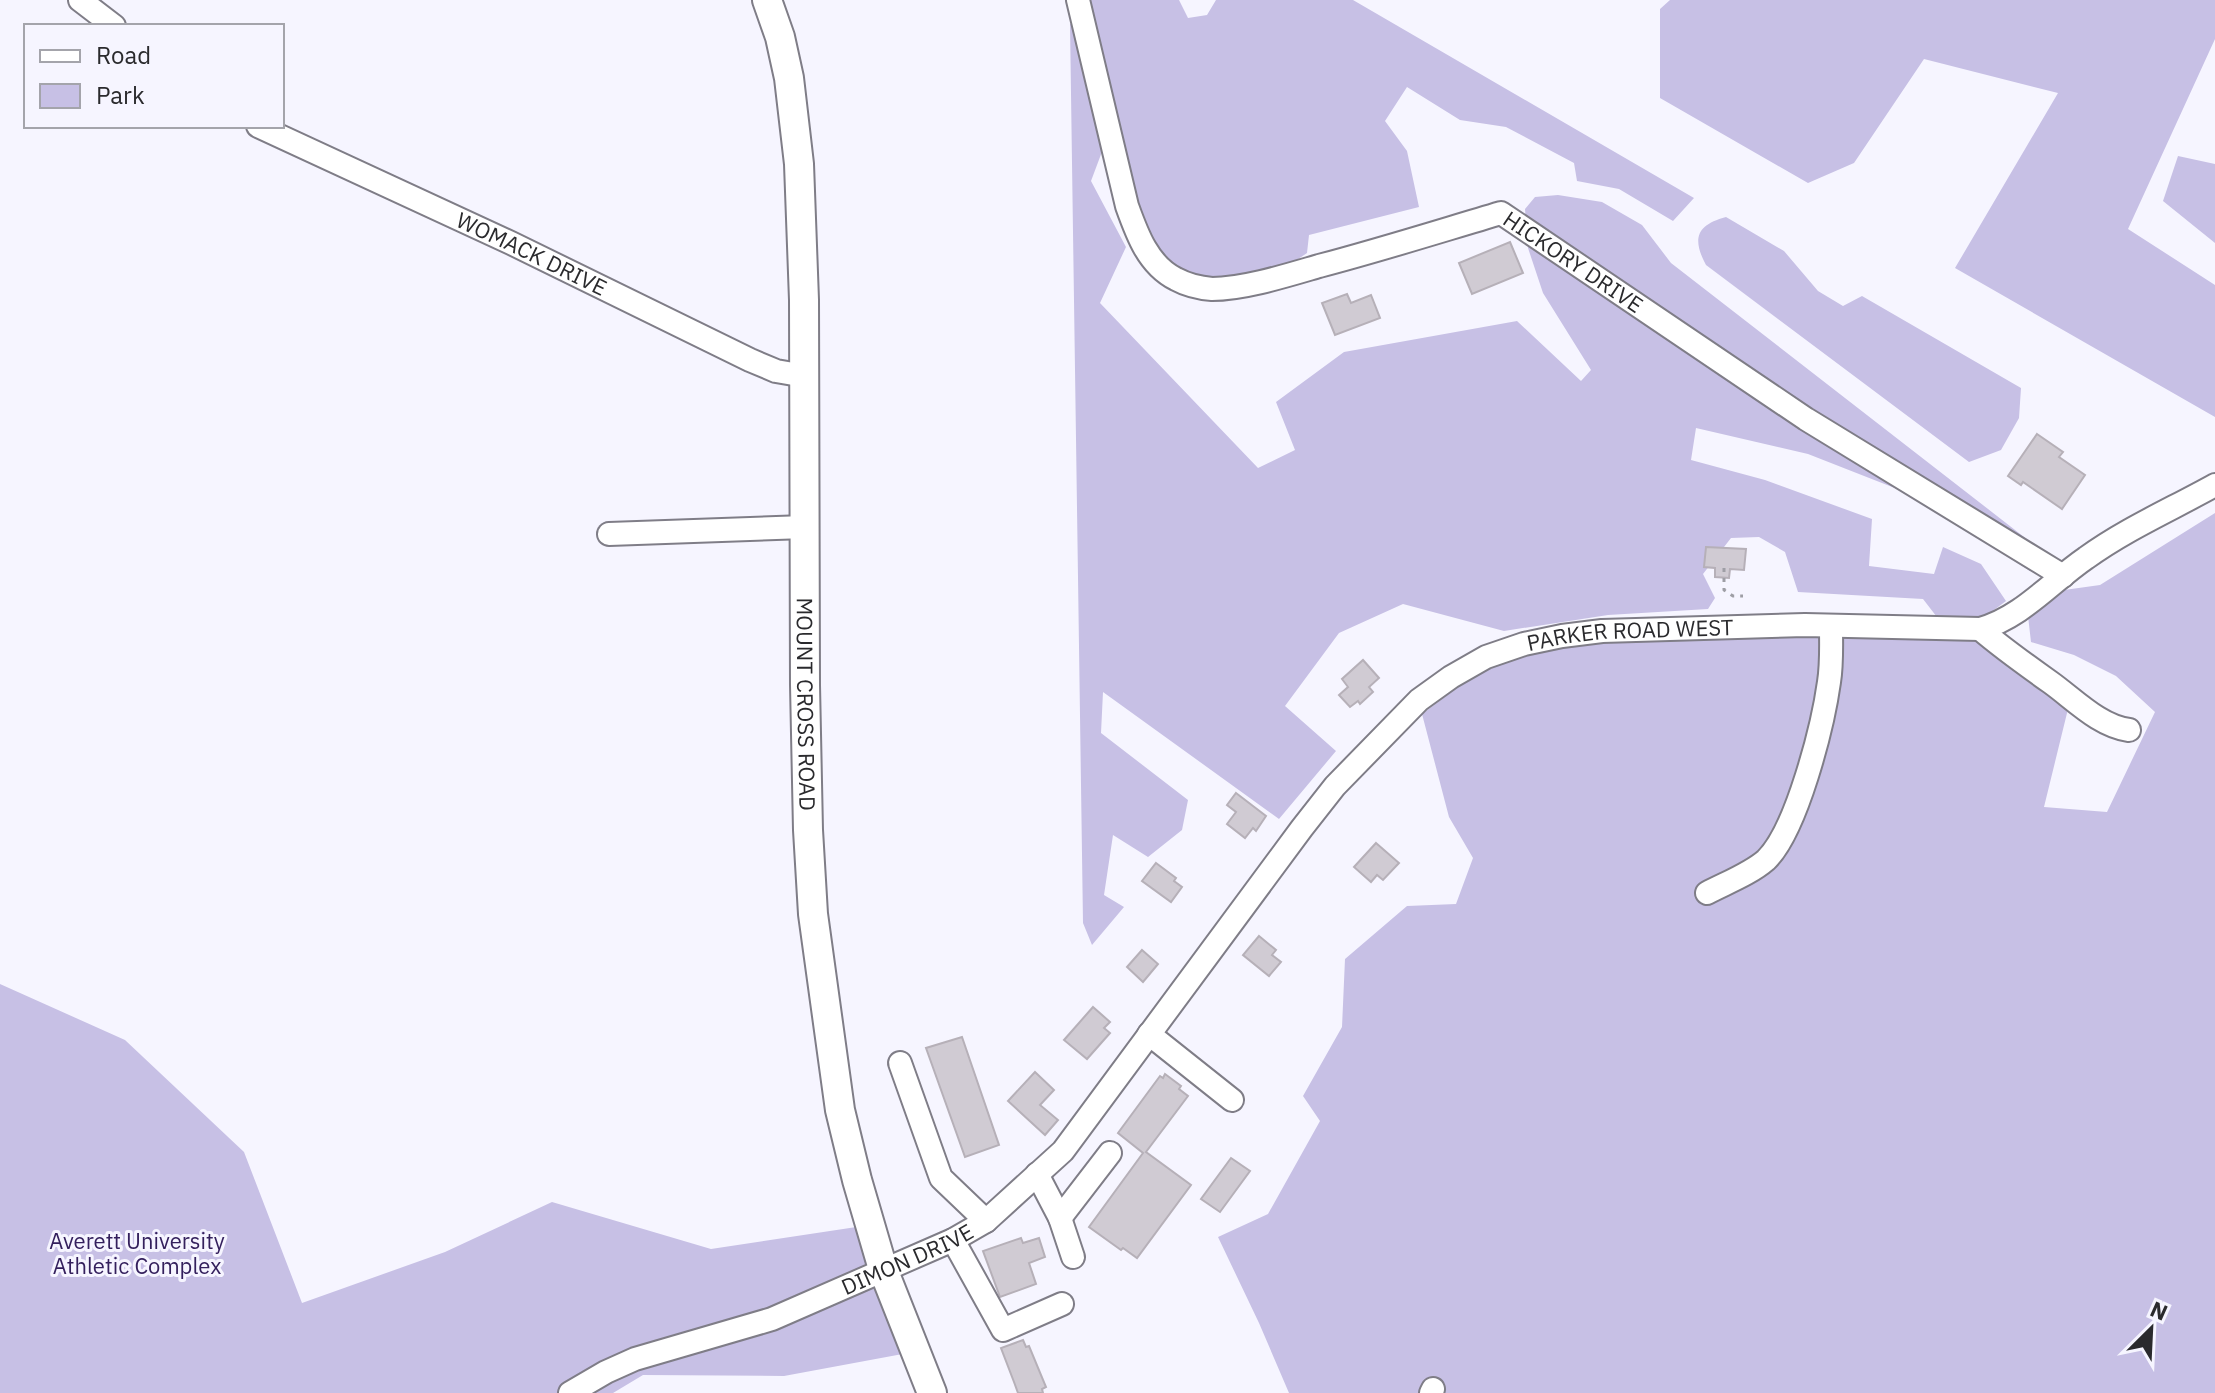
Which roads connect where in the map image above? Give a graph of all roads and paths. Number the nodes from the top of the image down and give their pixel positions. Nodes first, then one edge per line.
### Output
1 (80, 0) edge
2 (767, 0) edge
3 (1078, 0) edge
4 (111, 24) edge
5 (262, 128) edge
6 (805, 376) junction
7 (2215, 485) edge
8 (805, 527) junction
9 (609, 534) dead end
10 (1724, 568) dead end
11 (2063, 576) junction
12 (1743, 596) dead end
13 (1831, 627) junction
14 (1980, 629) junction
15 (2129, 730) dead end
16 (1707, 893) dead end
17 (1167, 1010) joint
18 (1149, 1034) junction
19 (900, 1063) dead end
20 (1232, 1100) dead end
21 (1110, 1153) dead end
22 (1037, 1174) junction
23 (1060, 1218) junction
24 (986, 1221) junction
25 (953, 1240) junction
26 (1073, 1257) dead end
27 (883, 1269) junction
28 (1062, 1304) dead end
29 (570, 1393) edge
30 (932, 1393) edge

1 - 4 street
2 - 6 main road, MOUNT CROSS ROAD
3 - 11 street, HICKORY DRIVE
5 - 6 street, WOMACK DRIVE
6 - 8 main road, MOUNT CROSS ROAD
7 - 11 street, PARKER ROAD WEST
8 - 9 street
8 - 27 main road, MOUNT CROSS ROAD
10 - 12 path
11 - 14 street, PARKER ROAD WEST
13 - 14 street, PARKER ROAD WEST
13 - 16 street
13 - 17 street, PARKER ROAD WEST
14 - 15 street
17 - 18 street, DIMON DRIVE
18 - 20 street
18 - 22 street, DIMON DRIVE
19 - 24 street
21 - 23 street
22 - 23 street
22 - 24 street, DIMON DRIVE
23 - 26 street
24 - 25 street, DIMON DRIVE
25 - 27 street, DIMON DRIVE
25 - 28 street
27 - 29 street, DIMON DRIVE
27 - 30 main road, MOUNT CROSS ROAD

